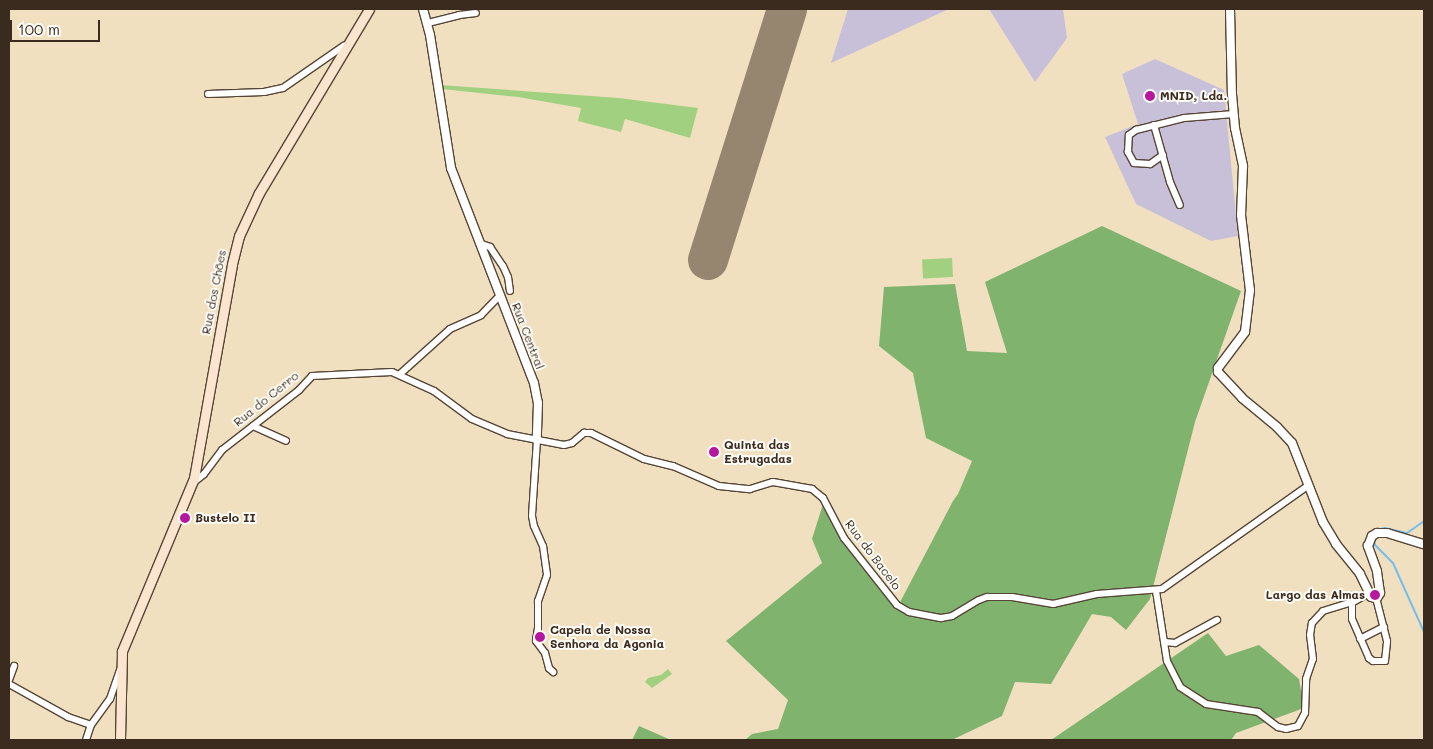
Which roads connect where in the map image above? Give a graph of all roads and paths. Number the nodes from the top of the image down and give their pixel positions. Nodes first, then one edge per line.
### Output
1 (369, 9) edge
2 (423, 9) edge
3 (1230, 9) edge
4 (476, 13) dead end
5 (428, 23) junction
6 (349, 42) junction
7 (208, 94) dead end
8 (1234, 114) junction
9 (1154, 125) junction
10 (1163, 155) junction
11 (1180, 205) dead end
12 (479, 243) junction
13 (510, 291) dead end
14 (500, 295) junction
15 (400, 374) junction
16 (252, 426) junction
17 (537, 440) junction
18 (286, 441) dead end
19 (192, 484) junction
20 (1309, 485) junction
21 (1424, 544) edge
22 (1156, 591) junction
23 (1368, 593) junction
24 (1376, 598) junction
25 (1353, 602) junction
26 (1217, 620) dead end
27 (1384, 627) junction
28 (1360, 639) junction
29 (1164, 642) junction
30 (14, 666) dead end
31 (121, 667) junction
32 (553, 672) dead end
33 (9, 680) edge
34 (9, 684) edge
35 (91, 725) junction
36 (86, 740) edge
37 (120, 740) edge

1 - 6 main road, Rua dos Chões
2 - 5 street, Rua Central
3 - 8 street
4 - 5 street
5 - 12 street, Rua Central
6 - 7 street
6 - 19 main road, Rua dos Chões
8 - 9 street
8 - 20 street
9 - 10 street
9 - 10 street
10 - 11 street
12 - 13 street
12 - 14 street, Rua Central
14 - 15 street
14 - 17 street, Rua Central
15 - 16 street, Rua do Cerro
15 - 17 street, Rua do Cerro
16 - 18 street
16 - 19 street, Rua do Cerro
17 - 22 street, Rua do Bacelo
17 - 32 street, Rua Central
19 - 31 main road, Rua dos Chões
20 - 22 street
20 - 23 street
21 - 24 street
22 - 29 street
23 - 24 street
23 - 25 street
24 - 27 street
25 - 28 street
25 - 29 street
26 - 29 street
27 - 28 street
27 - 28 street
30 - 33 street
31 - 35 street
31 - 37 main road, Rua dos Chões
34 - 35 street
35 - 36 street

